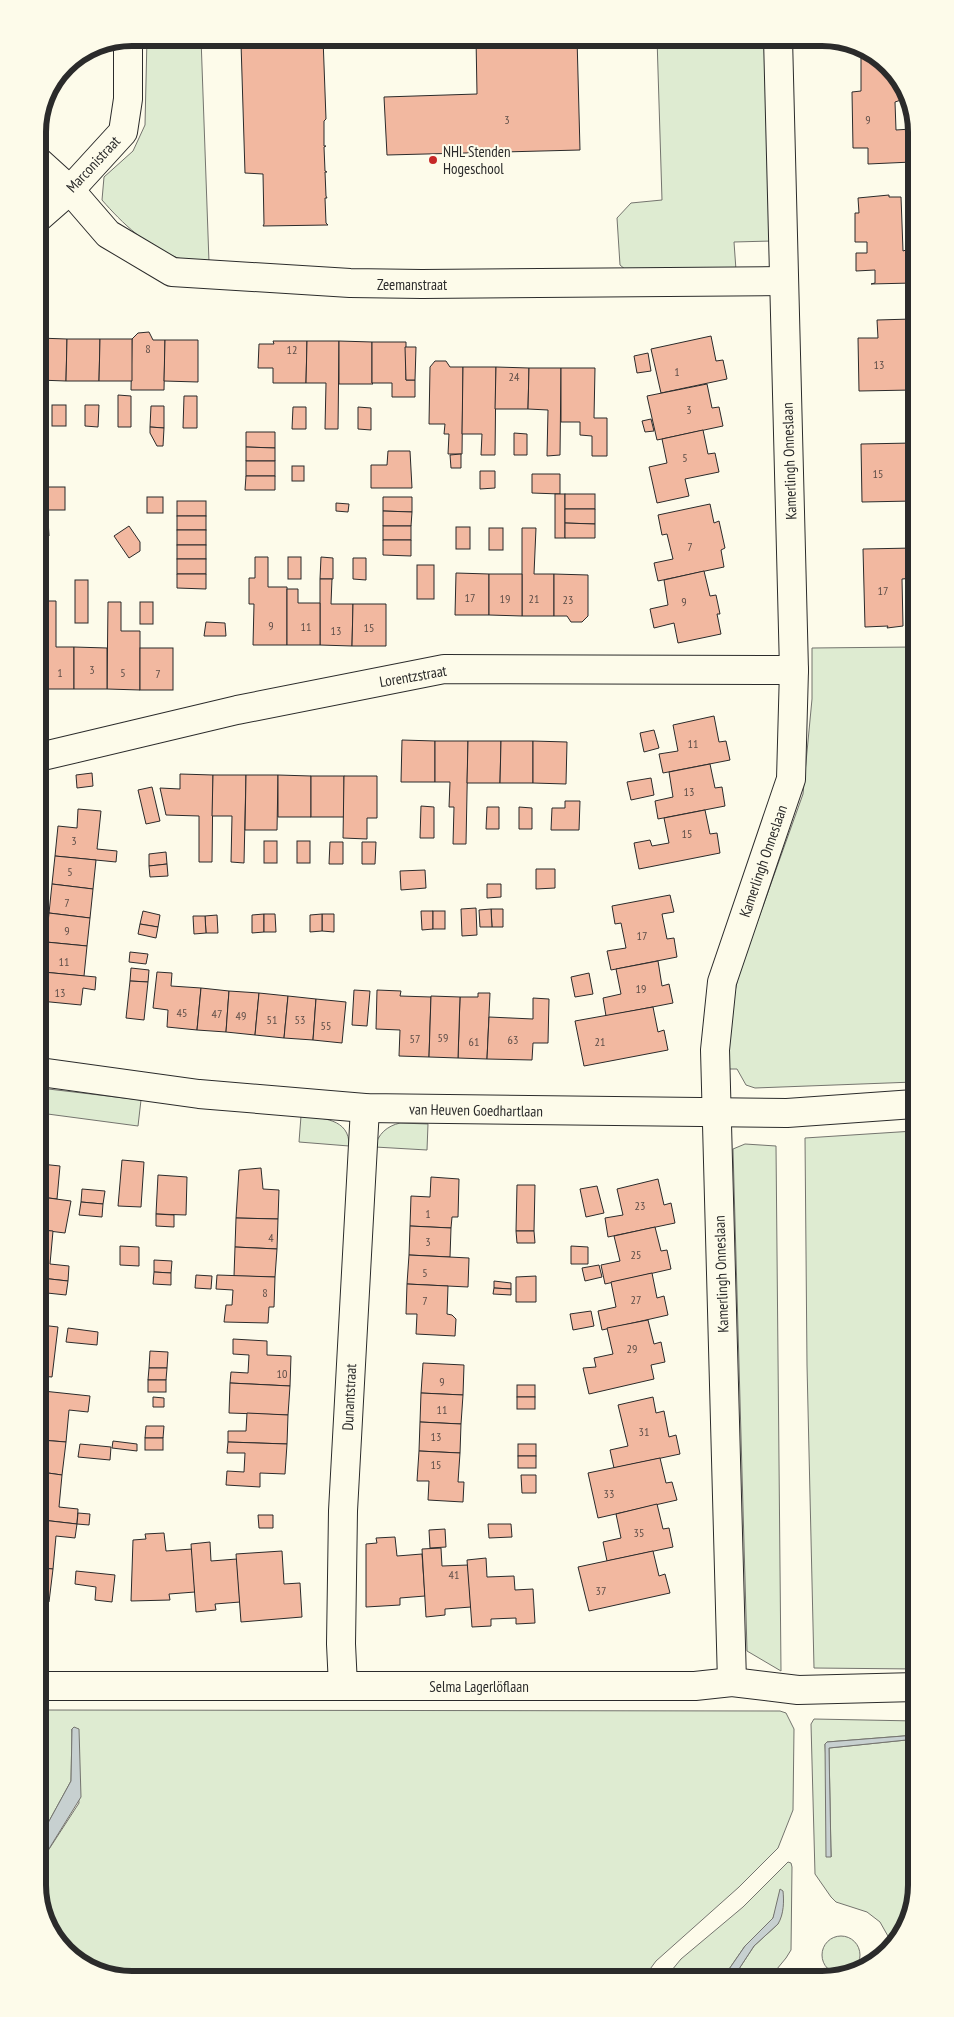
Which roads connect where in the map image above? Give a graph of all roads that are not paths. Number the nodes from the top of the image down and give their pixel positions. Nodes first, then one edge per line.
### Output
1 (128, 46) edge
2 (778, 46) edge
3 (46, 168) edge
4 (70, 190) junction
5 (46, 211) edge
6 (784, 280) junction
7 (794, 670) junction
8 (46, 755) edge
9 (46, 1073) edge
10 (908, 1104) edge
11 (365, 1108) junction
12 (716, 1113) junction
13 (732, 1682) junction
14 (46, 1686) edge
15 (342, 1686) junction
16 (908, 1687) edge

1 - 4 street, Marconistraat
2 - 6 street, Kamerlingh Onneslaan
3 - 4 street, Zeemanstraat
4 - 5 street, Marconistraat
4 - 6 street, Zeemanstraat
6 - 7 street, Kamerlingh Onneslaan
7 - 8 street, Lorentzstraat
7 - 12 street, Kamerlingh Onneslaan
9 - 11 street, van Heuven Goedhartlaan
10 - 12 street, van Heuven Goedhartlaan
11 - 12 street, van Heuven Goedhartlaan
11 - 15 street, Dunantstraat
12 - 13 street, Kamerlingh Onneslaan
13 - 15 street, Selma Lagerlöflaan
13 - 16 street, Selma Lagerlöflaan
14 - 15 street, Selma Lagerlöflaan

